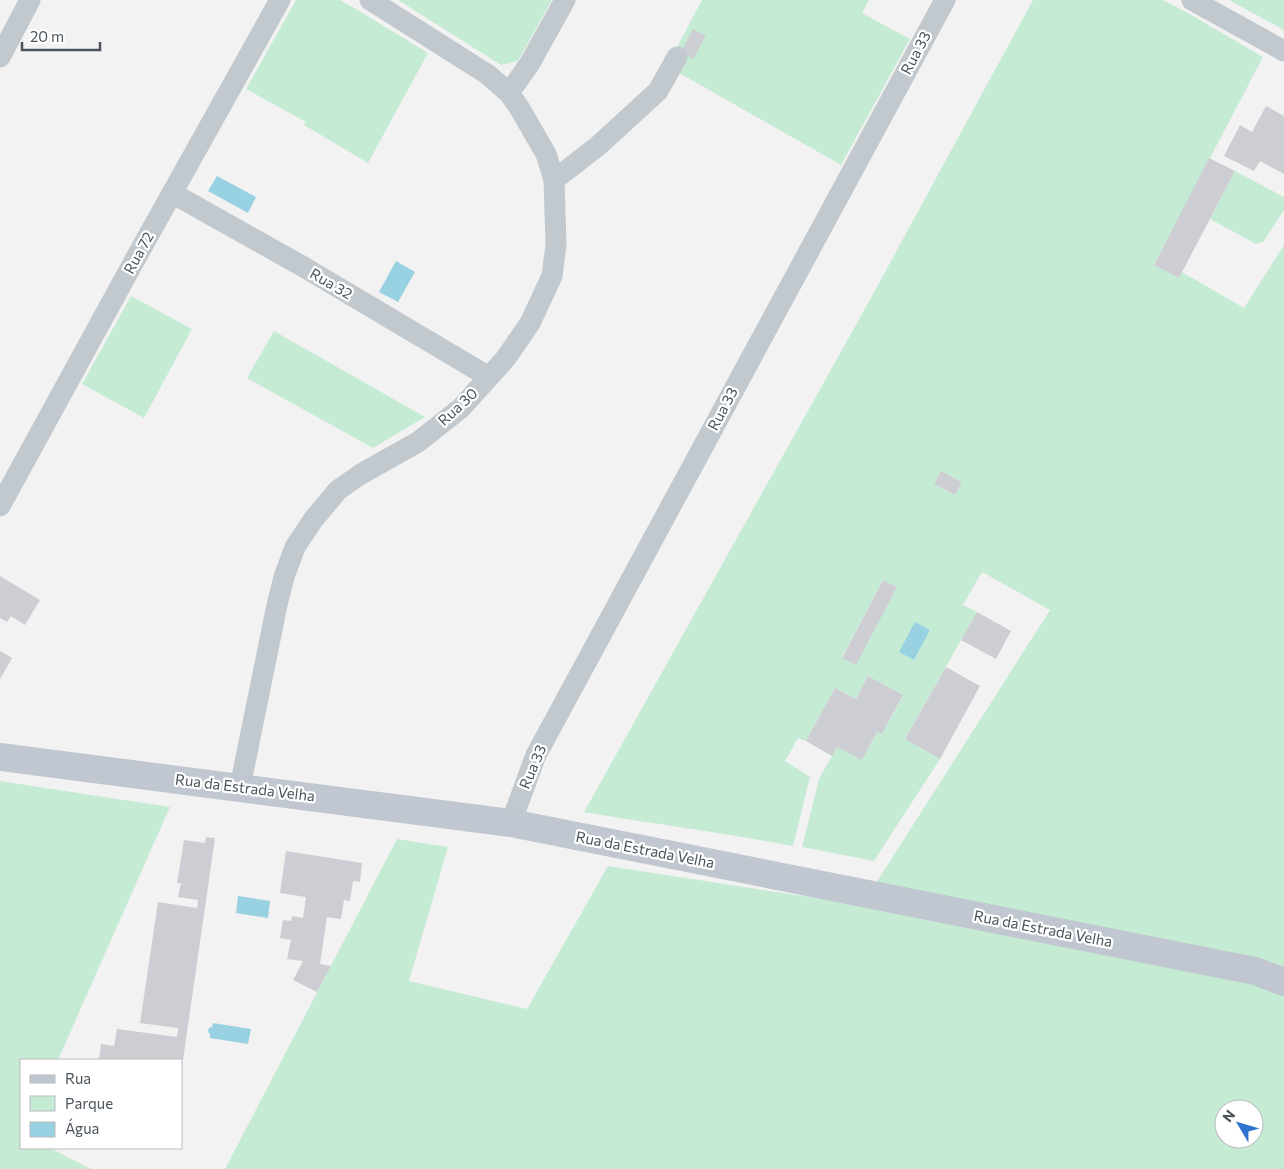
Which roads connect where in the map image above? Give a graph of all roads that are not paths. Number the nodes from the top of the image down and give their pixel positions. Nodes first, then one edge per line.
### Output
1 (30, 0) edge
2 (280, 0) edge
3 (370, 0) edge
4 (565, 0) edge
5 (945, 0) edge
6 (1192, 0) edge
7 (1284, 52) edge
8 (0, 57) edge
9 (677, 57) dead end
10 (509, 93) junction
11 (554, 180) junction
12 (172, 193) junction
13 (489, 376) junction
14 (0, 506) edge
15 (0, 757) edge
16 (240, 787) junction
17 (511, 823) junction
18 (1284, 982) edge

1 - 8 street
2 - 12 street, Rua 72
3 - 10 street, Rua 30
4 - 10 street
5 - 17 street, Rua 33
6 - 7 street
9 - 11 street
10 - 11 street, Rua 30
11 - 13 street, Rua 30
12 - 13 street, Rua 32
12 - 14 street, Rua 72
13 - 16 street, Rua 30
15 - 16 street, Rua da Estrada Velha
16 - 17 street, Rua da Estrada Velha
17 - 18 street, Rua da Estrada Velha

